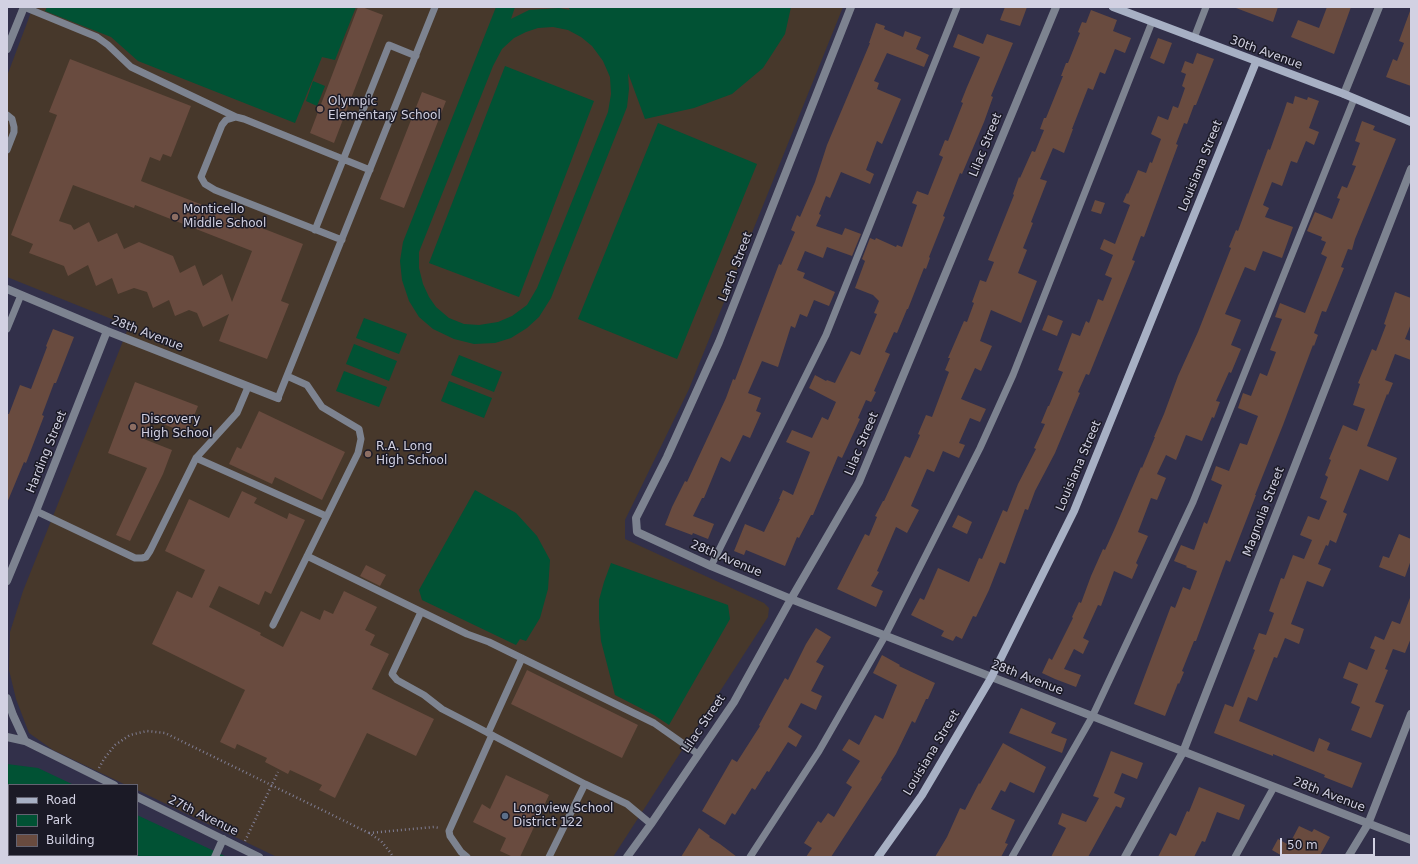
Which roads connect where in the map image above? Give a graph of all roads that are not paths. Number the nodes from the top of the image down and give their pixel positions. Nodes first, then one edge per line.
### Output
1 (24, 7) edge
2 (435, 7) edge
3 (851, 7) edge
4 (957, 7) edge
5 (1056, 7) edge
6 (1113, 7) edge
7 (1206, 7) edge
8 (1379, 7) edge
9 (1123, 9) edge
10 (1152, 22) junction
11 (1194, 38) junction
12 (7, 49) edge
13 (416, 56) junction
14 (1256, 62) junction
15 (1344, 94) junction
16 (1354, 99) junction
17 (7, 115) edge
18 (236, 117) junction
19 (1411, 122) edge
20 (7, 150) edge
21 (342, 159) junction
22 (1411, 169) edge
23 (370, 170) junction
24 (315, 230) junction
25 (342, 240) junction
26 (7, 289) edge
27 (21, 295) junction
28 (7, 329) edge
29 (107, 331) junction
30 (287, 376) junction
31 (248, 387) junction
32 (278, 398) joint
33 (196, 458) junction
34 (36, 511) junction
35 (326, 516) junction
36 (637, 532) joint
37 (307, 556) junction
38 (711, 566) junction
39 (7, 581) edge
40 (791, 600) junction
41 (421, 612) junction
42 (273, 625) dead end
43 (885, 636) junction
44 (522, 658) junction
45 (991, 678) junction
46 (7, 698) edge
47 (1411, 714) edge
48 (1092, 717) junction
49 (490, 734) junction
50 (7, 737) edge
51 (26, 741) junction
52 (1183, 752) junction
53 (698, 754) junction
54 (112, 784) edge
55 (585, 784) junction
56 (1274, 787) junction
57 (138, 797) edge
58 (651, 824) junction
59 (1368, 824) junction
60 (223, 839) junction
61 (1411, 840) edge
62 (215, 857) edge
63 (257, 857) edge
64 (467, 857) edge
65 (549, 857) edge
66 (627, 857) edge
67 (750, 857) edge
68 (878, 857) edge
69 (1012, 857) edge
70 (1124, 857) edge
71 (1235, 857) edge
72 (1348, 857) edge

1 - 12 street
1 - 18 lane
2 - 13 lane
3 - 36 street, Larch Street
4 - 38 lane
5 - 40 street, Lilac Street
6 - 9 street, 30th Avenue
7 - 11 lane
8 - 15 street
9 - 10 street, 30th Avenue
10 - 11 street, 30th Avenue
10 - 43 lane
11 - 14 street, 30th Avenue
13 - 21 lane
13 - 23 lane
14 - 15 street, 30th Avenue
14 - 45 street, Louisiana Street
15 - 16 street, 30th Avenue
16 - 19 street, 30th Avenue
16 - 48 lane
17 - 20 lane
18 - 21 lane
18 - 24 lane
21 - 23 lane
21 - 24 lane
22 - 52 street, Magnolia Street
23 - 25 lane
24 - 25 lane
25 - 30 lane
26 - 27 street, 28th Avenue
27 - 28 lane
27 - 29 street, 28th Avenue
29 - 31 street, 28th Avenue
29 - 34 street, Harding Street
30 - 32 lane
30 - 35 lane
31 - 32 street, 28th Avenue
31 - 33 lane
33 - 34 lane
33 - 35 lane
34 - 39 street, Harding Street
35 - 37 lane
36 - 38 street, 28th Avenue
37 - 41 lane
37 - 42 lane
38 - 40 street, 28th Avenue
40 - 43 street, 28th Avenue
40 - 53 street, Lilac Street
41 - 44 lane
41 - 49 lane
43 - 45 street, 28th Avenue
43 - 67 lane
44 - 49 lane
44 - 53 lane
45 - 48 street, 28th Avenue
45 - 68 street, Louisiana Street
46 - 51 street
47 - 59 street
48 - 52 street, 28th Avenue
48 - 69 lane
49 - 55 lane
49 - 64 lane
50 - 51 street
51 - 54 street
52 - 56 street, 28th Avenue
52 - 70 street, Magnolia Street
53 - 58 street, Lilac Street
55 - 58 lane
55 - 65 lane
56 - 59 street, 28th Avenue
56 - 71 lane
57 - 60 street, 27th Avenue
58 - 66 street, Lilac Street
59 - 61 street, 28th Avenue
59 - 72 street
60 - 62 street
60 - 63 street, 27th Avenue

